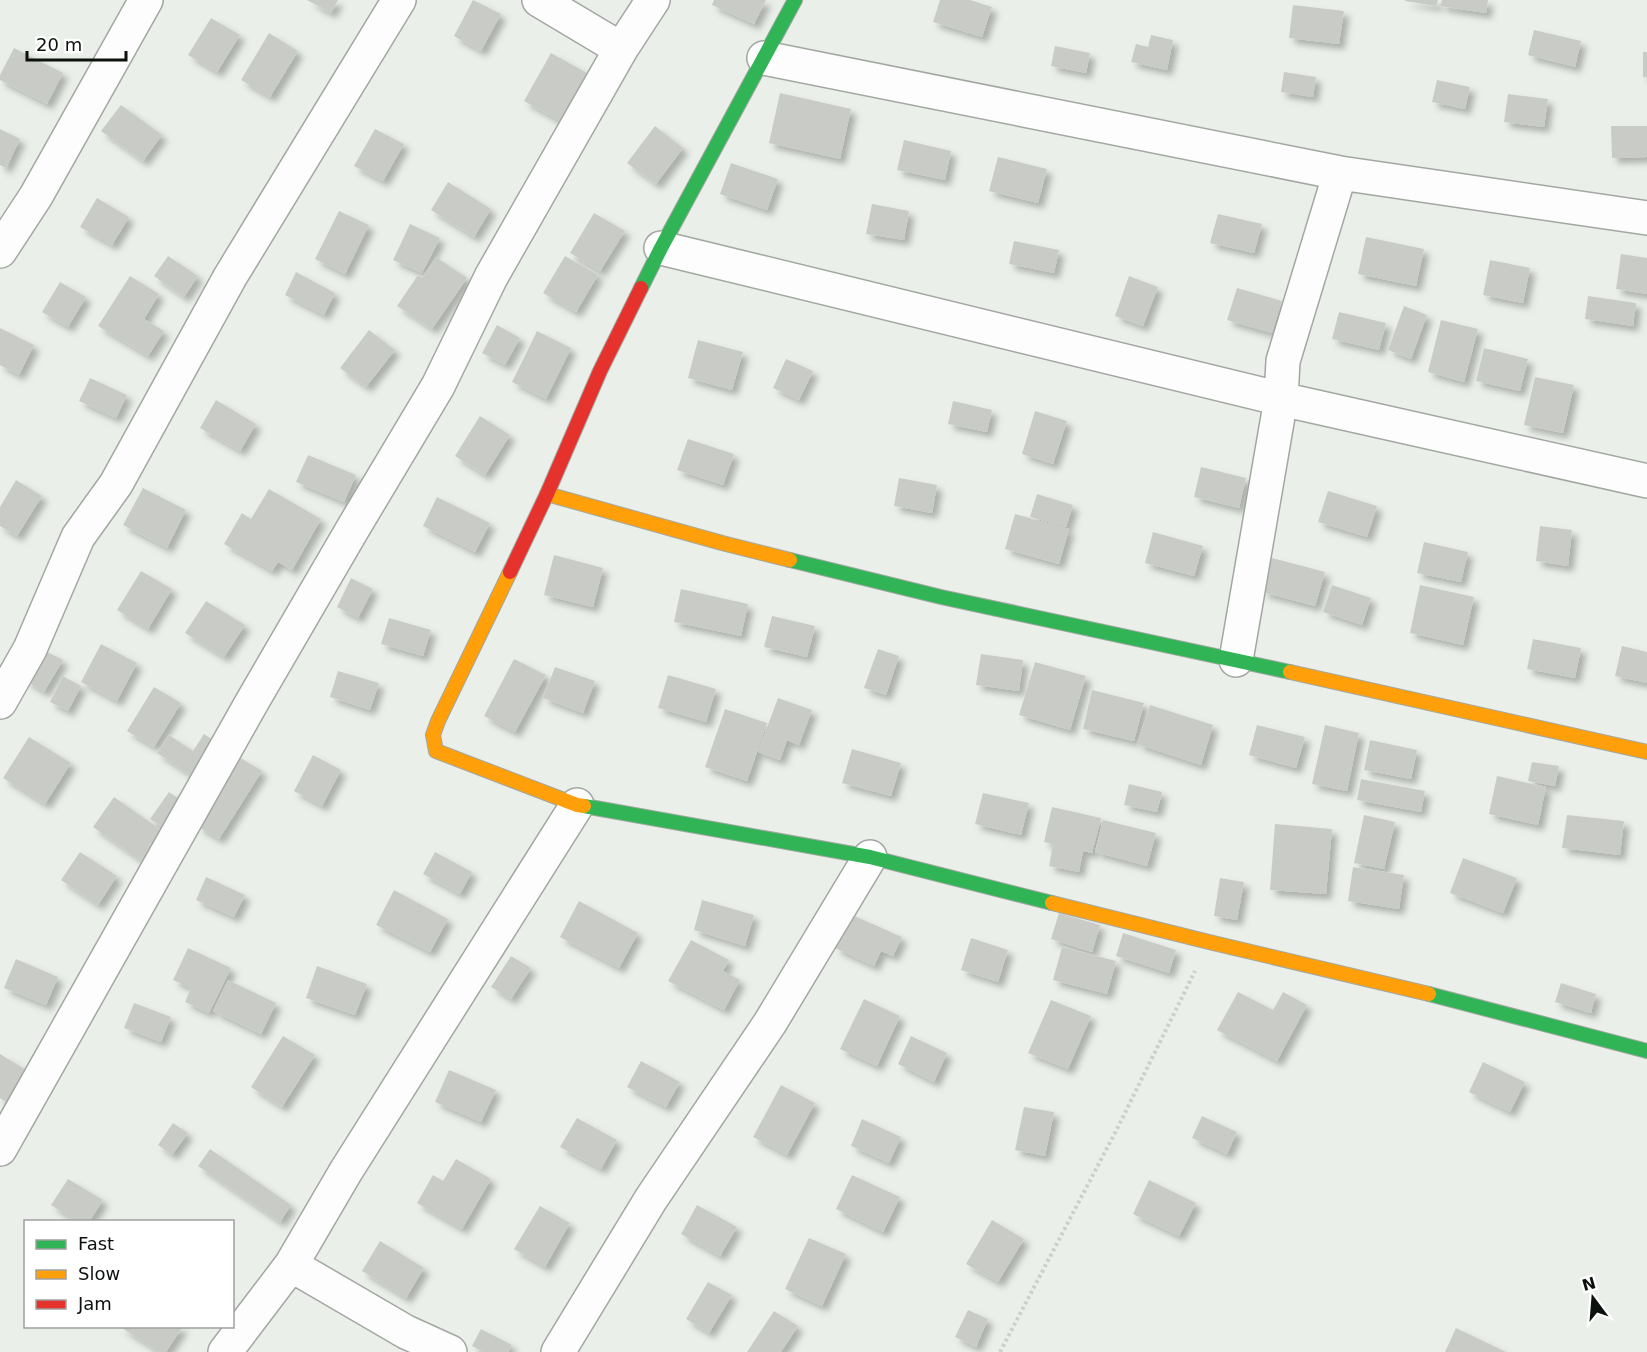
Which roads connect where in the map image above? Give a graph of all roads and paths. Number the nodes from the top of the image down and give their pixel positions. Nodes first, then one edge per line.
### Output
1 (146, 0) edge
2 (399, 0) edge
3 (539, 0) edge
4 (653, 0) edge
5 (795, 0) edge
6 (621, 49) junction
7 (764, 58) junction
8 (1340, 173) junction
9 (1647, 218) edge
10 (661, 248) junction
11 (0, 251) edge
12 (1281, 399) junction
13 (1647, 481) edge
14 (547, 494) junction
15 (1236, 660) junction
16 (0, 702) edge
17 (1647, 752) edge
18 (577, 805) junction
19 (870, 857) junction
20 (1209, 942) junction
21 (1647, 1051) edge
22 (0, 1149) edge
23 (291, 1265) junction
24 (225, 1352) edge
25 (450, 1352) edge
26 (558, 1352) edge
27 (1000, 1352) edge

1 - 11 street
2 - 16 street
3 - 6 street
4 - 6 street
5 - 7 street
6 - 22 street
7 - 8 street
7 - 10 street
8 - 9 street
8 - 12 street
10 - 12 street
10 - 14 street
12 - 13 street
12 - 15 street
14 - 15 street
14 - 18 street
15 - 17 street
18 - 19 street
18 - 23 street
19 - 20 street
19 - 26 street
20 - 21 street
20 - 27 path
23 - 24 street
23 - 25 street

